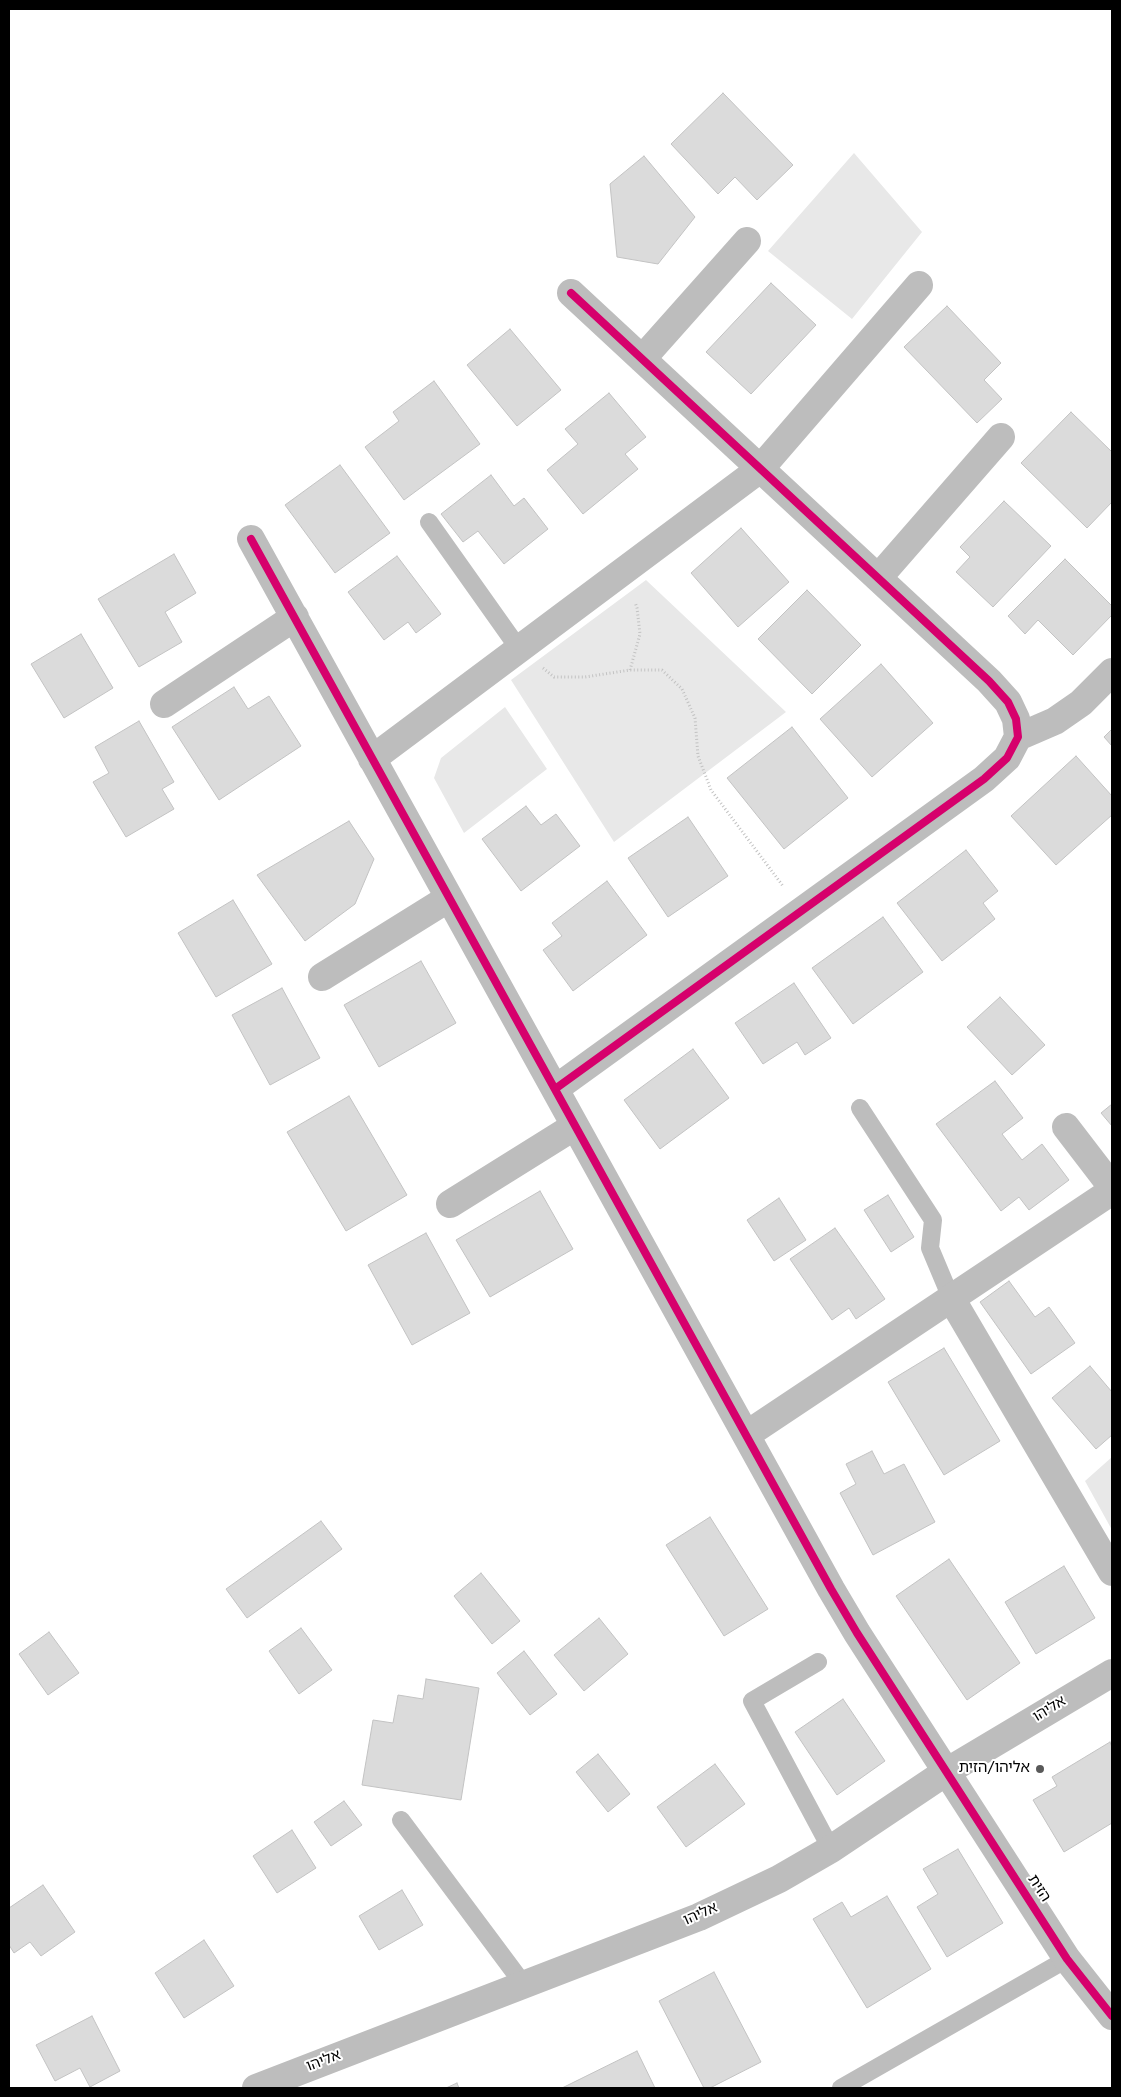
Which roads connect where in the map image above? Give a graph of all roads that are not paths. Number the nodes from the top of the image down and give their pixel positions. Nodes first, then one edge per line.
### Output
1 (747, 241) dead end
2 (919, 286) dead end
3 (571, 293) dead end
4 (642, 359) junction
5 (1001, 437) dead end
6 (760, 469) junction
7 (429, 522) dead end
8 (251, 539) dead end
9 (878, 578) junction
10 (294, 617) junction
11 (518, 649) junction
12 (1112, 672) edge
13 (164, 704) dead end
14 (1018, 737) junction
15 (372, 759) junction
16 (449, 898) junction
17 (322, 977) dead end
18 (555, 1089) junction
19 (860, 1108) dead end
20 (575, 1126) junction
21 (1066, 1127) dead end
22 (1112, 1187) edge
23 (1112, 1191) edge
24 (450, 1204) dead end
25 (951, 1298) junction
26 (746, 1435) junction
27 (1112, 1572) edge
28 (818, 1662) dead end
29 (1112, 1672) edge
30 (946, 1772) junction
31 (401, 1820) dead end
32 (831, 1849) junction
33 (1068, 1959) junction
34 (524, 1985) junction
35 (1112, 2016) edge
36 (256, 2088) edge
37 (841, 2088) edge

1 - 4 street
2 - 6 street
3 - 4 street
4 - 6 street
5 - 9 street
6 - 9 street
6 - 11 street
7 - 11 lane
8 - 10 street, הזית
9 - 14 street
10 - 13 street
10 - 15 street, הזית
11 - 15 street
12 - 14 street
14 - 18 street
15 - 16 street, הזית
16 - 17 street
16 - 18 street, הזית
18 - 20 street, הזית
19 - 25 lane
20 - 24 street
20 - 26 street, הזית
21 - 22 street
23 - 25 street
25 - 26 street
25 - 27 street
26 - 30 street, הזית
28 - 32 lane
29 - 30 street, אליהו
30 - 32 street, אליהו
30 - 33 street, הזית
31 - 34 lane
32 - 34 street, אליהו
33 - 35 street, הזית
33 - 37 lane
34 - 36 street, אליהו

